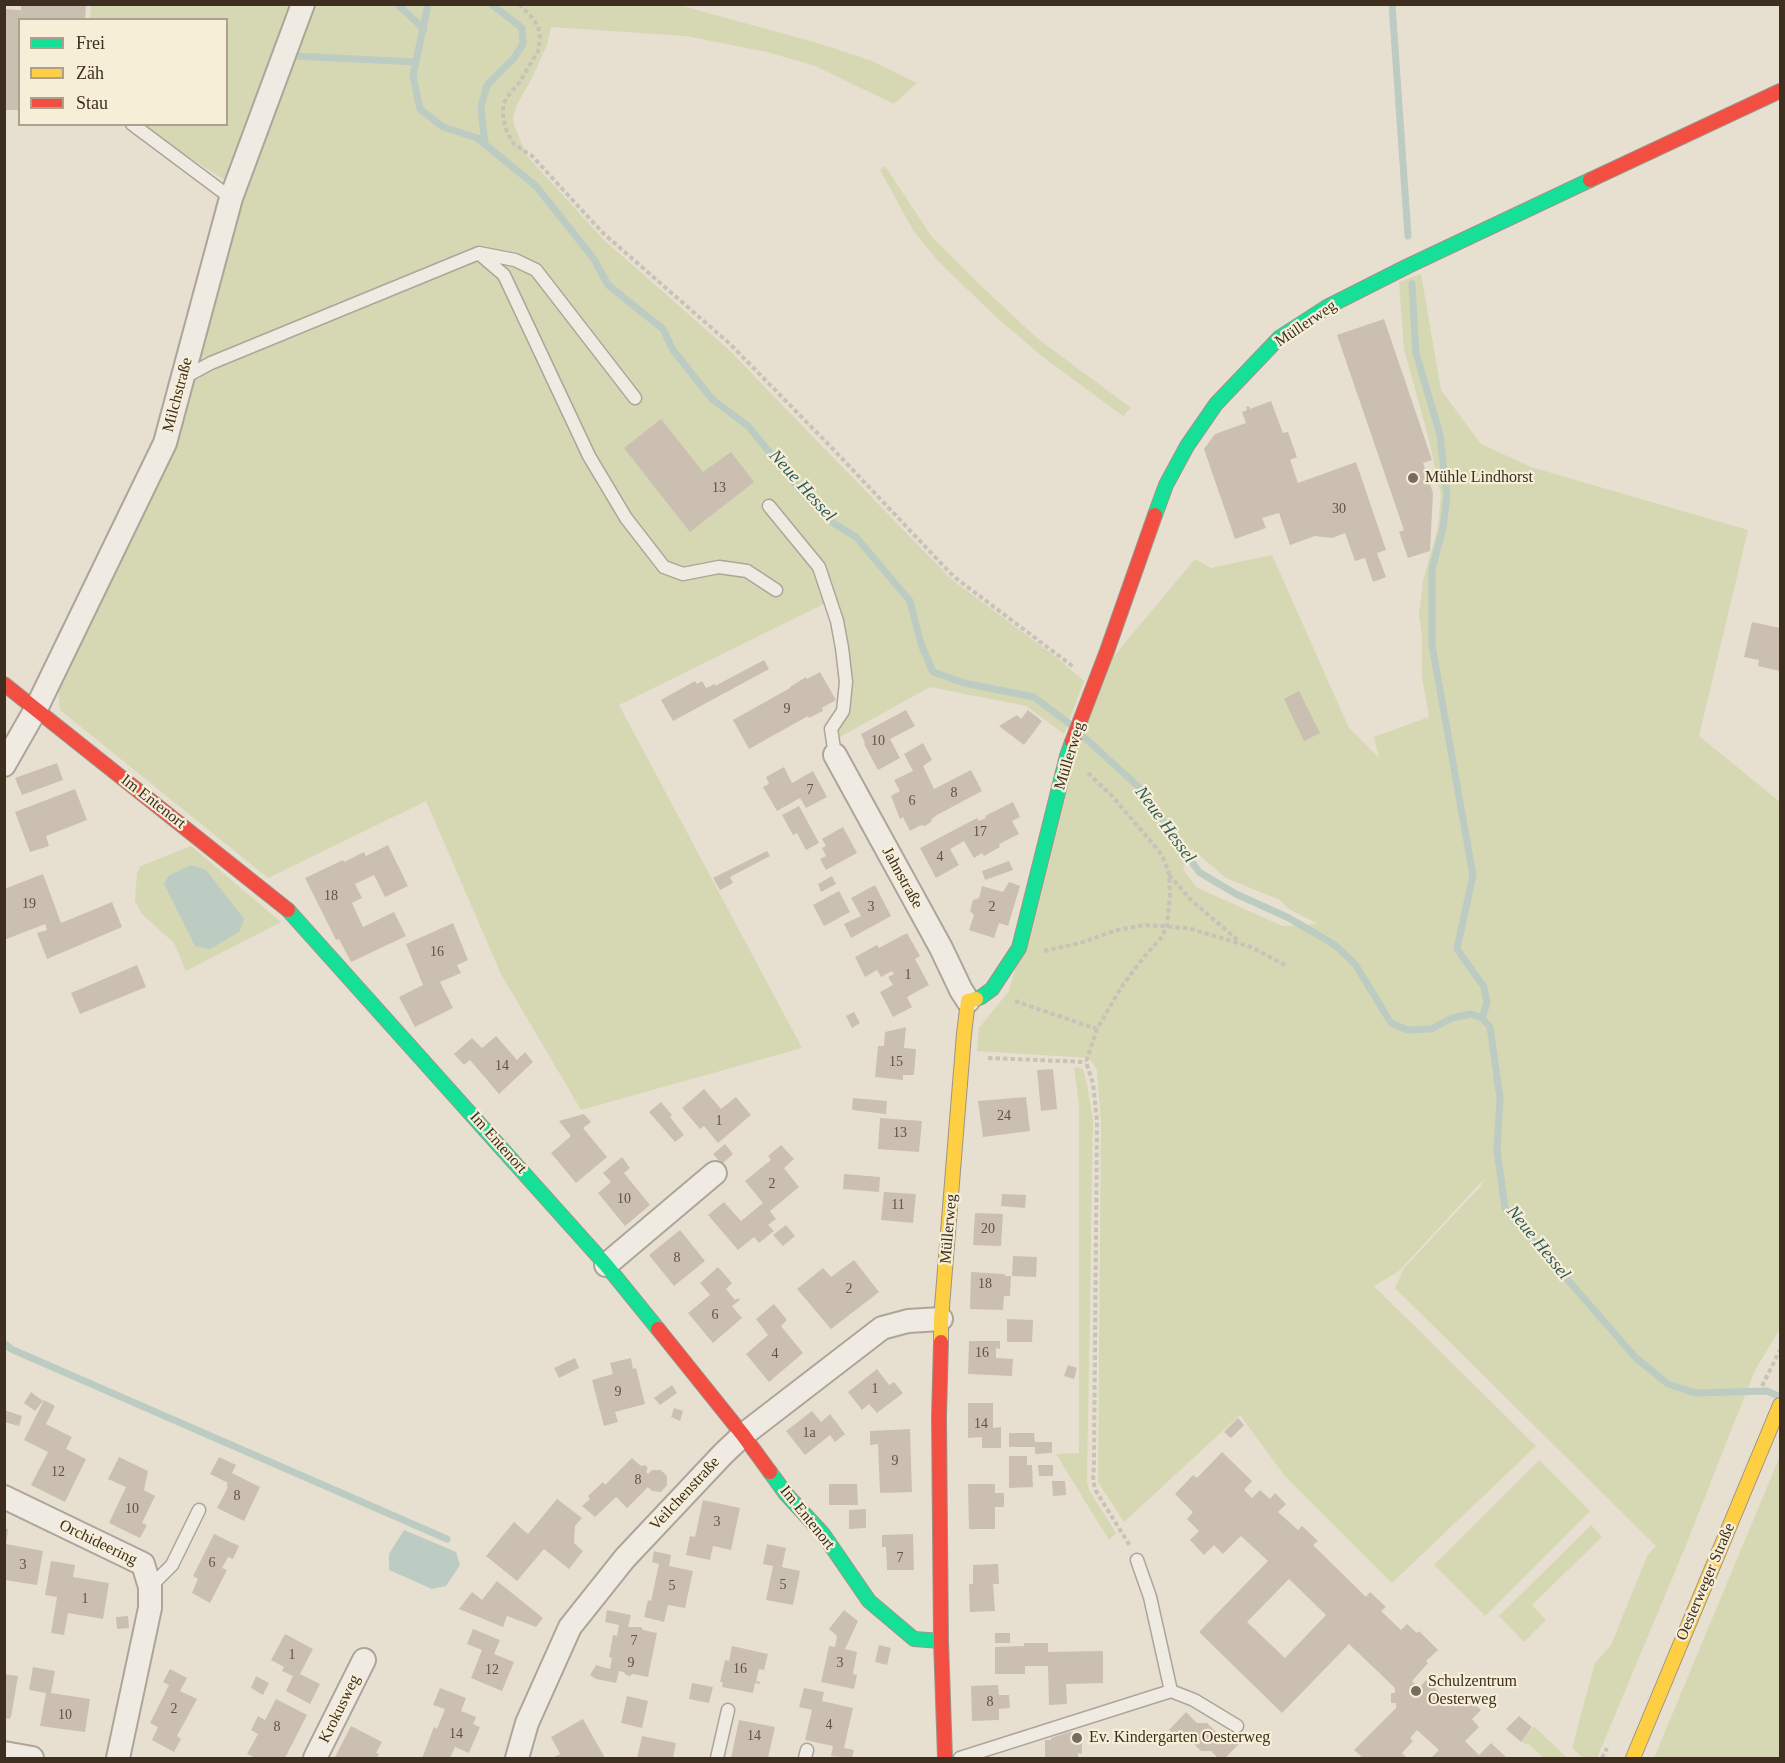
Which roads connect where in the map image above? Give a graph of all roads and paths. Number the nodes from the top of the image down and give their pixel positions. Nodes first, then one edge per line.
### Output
1 (303, 4) edge
2 (519, 4) edge
3 (1780, 91) edge
4 (135, 126) edge
5 (231, 198) junction
6 (479, 253) junction
7 (183, 378) junction
8 (636, 398) dead end
9 (769, 506) dead end
10 (776, 590) dead end
11 (1095, 681) junction
12 (4, 684) edge
13 (36, 709) junction
14 (1069, 751) junction
15 (835, 755) joint
16 (4, 765) edge
17 (1169, 874) junction
18 (1167, 927) junction
19 (1243, 944) junction
20 (1019, 948) junction
21 (1287, 966) dead end
22 (992, 989) junction
23 (968, 1001) junction
24 (1097, 1029) junction
25 (962, 1057) junction
26 (1086, 1062) junction
27 (715, 1173) dead end
28 (606, 1265) junction
29 (941, 1319) junction
30 (1780, 1350) edge
31 (1767, 1376) dead end
32 (1780, 1405) edge
33 (743, 1435) junction
34 (4, 1497) edge
35 (199, 1510) dead end
36 (1137, 1560) joint
37 (150, 1587) junction
38 (941, 1641) junction
39 (364, 1660) dead end
40 (1171, 1691) junction
41 (728, 1710) dead end
42 (1237, 1726) dead end
43 (4, 1753) edge
44 (32, 1758) edge
45 (118, 1758) edge
46 (315, 1758) edge
47 (517, 1758) edge
48 (717, 1758) edge
49 (945, 1758) edge
50 (960, 1758) edge
51 (1632, 1758) edge

1 - 5 street, Milchstraße
2 - 11 path
3 - 11 street, Müllerweg
4 - 5 lane
5 - 7 street, Milchstraße
6 - 7 lane
6 - 8 lane
6 - 10 lane
7 - 13 street, Milchstraße
9 - 15 lane
11 - 14 street, Müllerweg
12 - 13 street, Im Entenort
13 - 16 street, Milchstraße
13 - 28 street, Im Entenort
14 - 17 path
14 - 20 street, Müllerweg
15 - 23 street, Jahnstraße
17 - 18 path
17 - 19 path
18 - 19 path
18 - 20 path
18 - 24 path
19 - 21 path
20 - 22 street, Müllerweg
22 - 23 street
22 - 24 path
23 - 25 street, Müllerweg
24 - 26 path
25 - 26 path
25 - 29 street, Müllerweg
26 - 36 path
27 - 28 street
28 - 33 street, Im Entenort
29 - 33 street, Veilchenstraße
29 - 38 street, Müllerweg
30 - 31 path
32 - 51 street, Oesterweger Straße
33 - 38 street, Im Entenort
33 - 47 street, Veilchenstraße
34 - 37 street, Orchideering
35 - 37 lane
36 - 40 lane
37 - 45 street, Orchideering
38 - 49 street, Müllerweg
39 - 46 street, Krokusweg
40 - 42 lane
40 - 50 lane
41 - 48 lane
43 - 44 street

